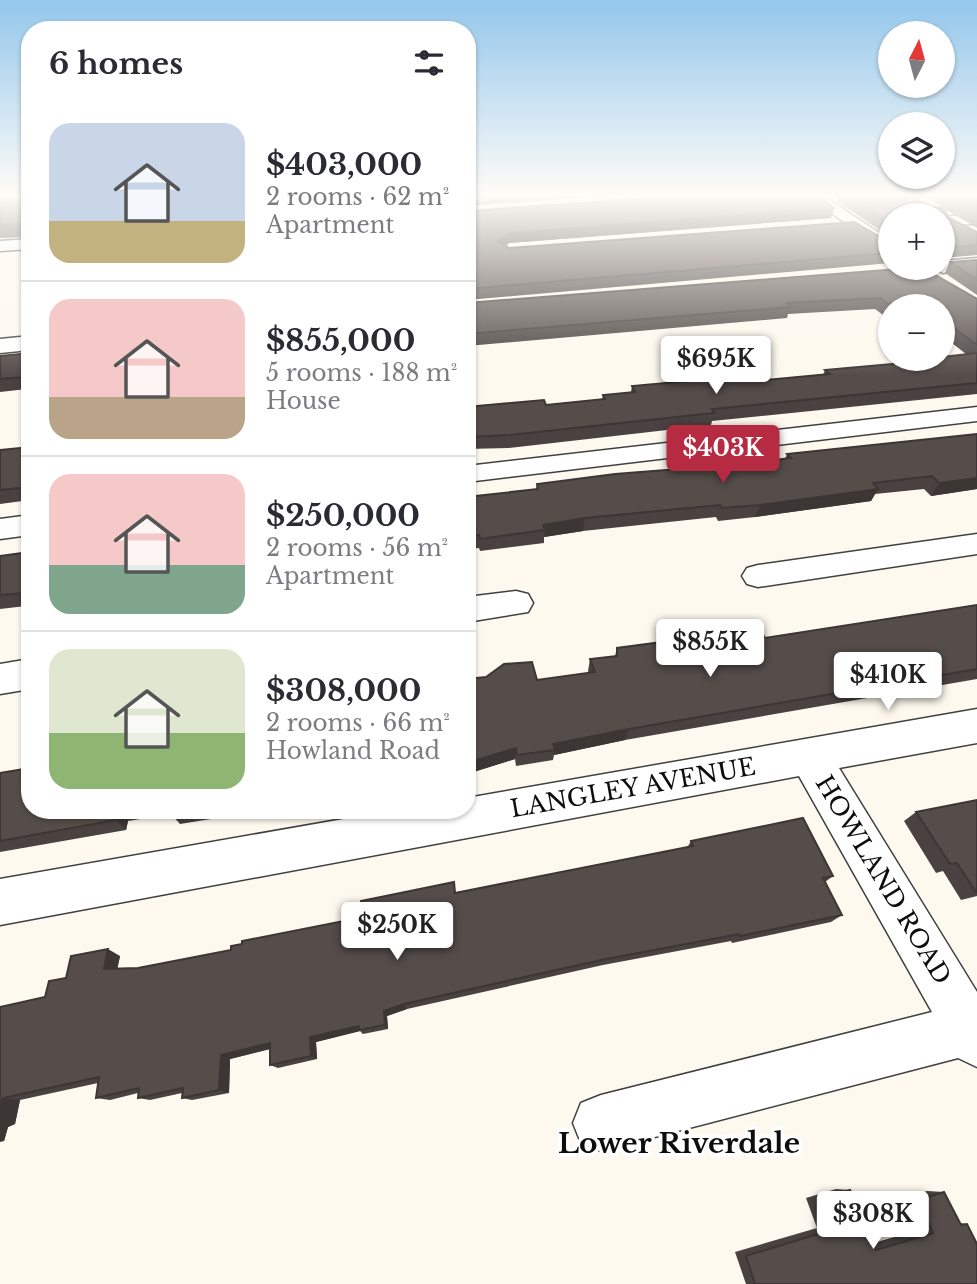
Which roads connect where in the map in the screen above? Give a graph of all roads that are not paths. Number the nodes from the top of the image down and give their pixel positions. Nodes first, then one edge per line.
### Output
1 (977, 264) edge
2 (955, 271) edge
3 (21, 344) edge
4 (0, 346) edge
5 (977, 414) edge
6 (476, 473) edge
7 (21, 526) edge
8 (0, 529) edge
9 (977, 544) edge
10 (758, 576) dead end
11 (516, 603) dead end
12 (476, 609) edge
13 (21, 676) edge
14 (0, 679) edge
15 (977, 726) edge
16 (810, 757) junction
17 (476, 817) edge
18 (464, 819) edge
19 (0, 902) edge
20 (971, 1020) edge
21 (601, 1122) dead end

1 - 2 street
3 - 4 street
5 - 6 street
7 - 8 street
9 - 10 street
11 - 12 street
13 - 14 street
15 - 16 street, LANGLEY AVENUE
16 - 17 street, LANGLEY AVENUE
16 - 20 street, HOWLAND ROAD
18 - 19 street, LANGLEY AVENUE
20 - 21 street

